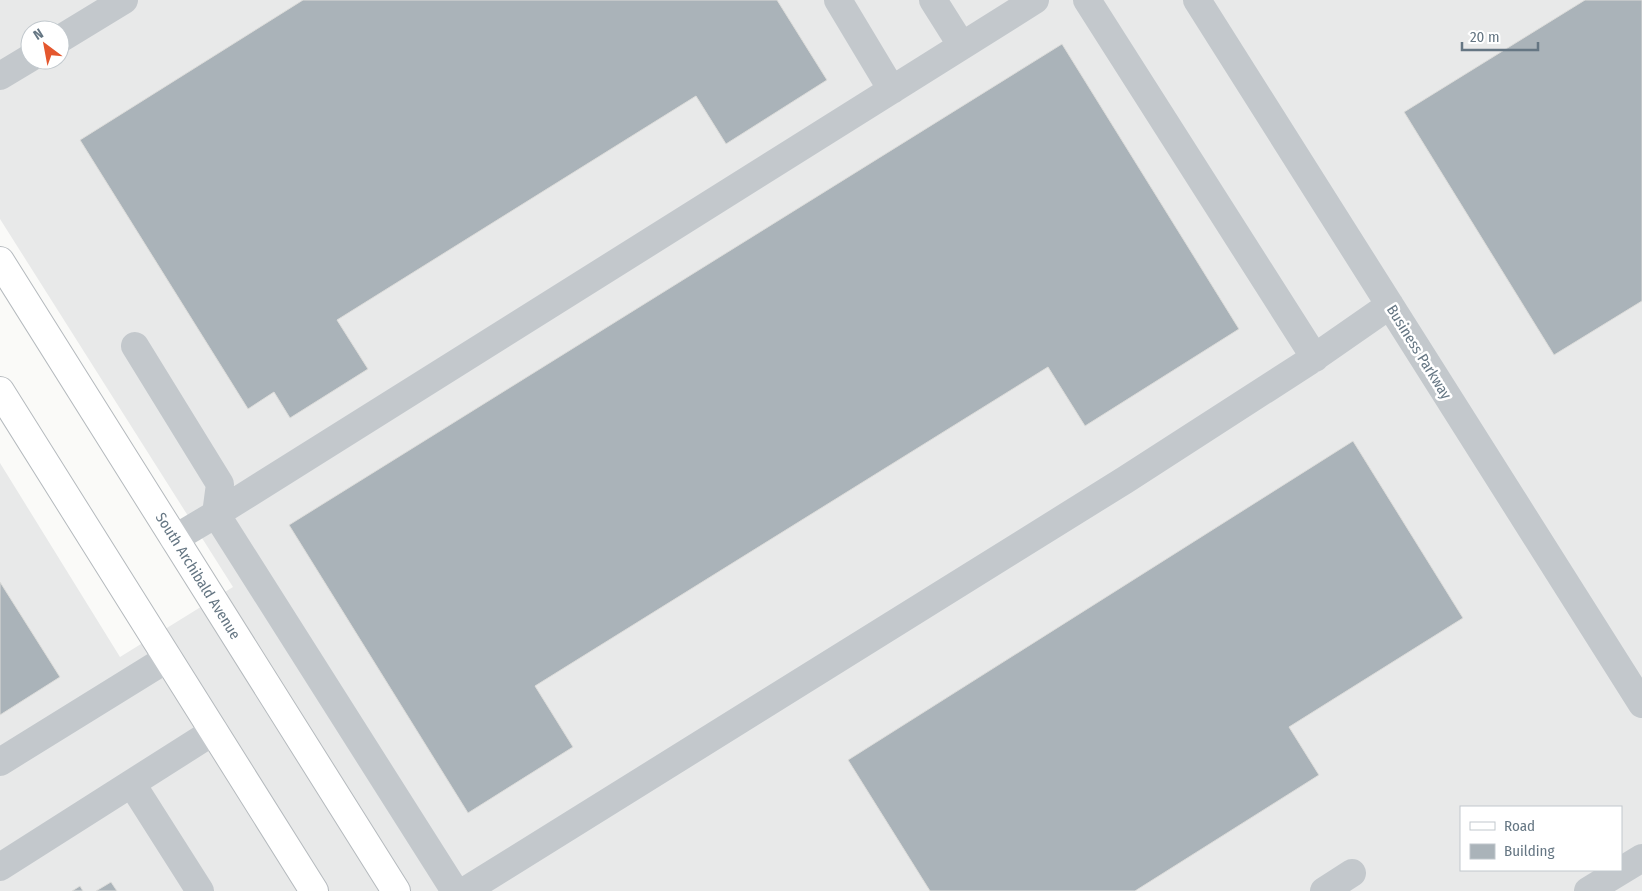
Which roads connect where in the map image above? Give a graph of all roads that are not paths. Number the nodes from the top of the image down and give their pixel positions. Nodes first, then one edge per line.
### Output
1 (124, 0) edge
2 (838, 0) edge
3 (934, 0) edge
4 (1087, 0) edge
5 (1197, 0) edge
6 (1018, 5) edge
7 (70, 34) edge
8 (962, 46) junction
9 (20, 64) edge
10 (0, 76) edge
11 (892, 90) junction
12 (0, 261) edge
13 (1390, 305) junction
14 (135, 346) dead end
15 (1315, 358) junction
16 (0, 391) edge
17 (216, 514) junction
18 (174, 539) junction
19 (168, 658) junction
20 (1642, 704) edge
21 (214, 731) junction
22 (0, 762) edge
23 (132, 784) junction
24 (1642, 858) edge
25 (0, 867) edge
26 (1622, 870) edge
27 (1621, 871) edge
28 (1352, 873) dead end
29 (200, 891) edge
30 (314, 891) edge
31 (396, 891) edge
32 (455, 891) edge
33 (465, 891) edge
34 (1324, 891) edge
35 (1588, 891) edge

1 - 7 street
2 - 11 street
3 - 8 street
4 - 15 street
5 - 13 street, Business Parkway
6 - 8 street
8 - 11 street
9 - 10 street
11 - 17 street
12 - 18 main road, South Archibald Avenue
13 - 15 street
13 - 20 street, Business Parkway
14 - 17 street
15 - 33 street
16 - 19 main road
17 - 18 street
17 - 32 street
18 - 31 main road, South Archibald Avenue
19 - 21 main road
19 - 22 street
21 - 23 street
21 - 30 main road
23 - 25 street
23 - 29 street
24 - 26 street
27 - 35 street
28 - 34 street

